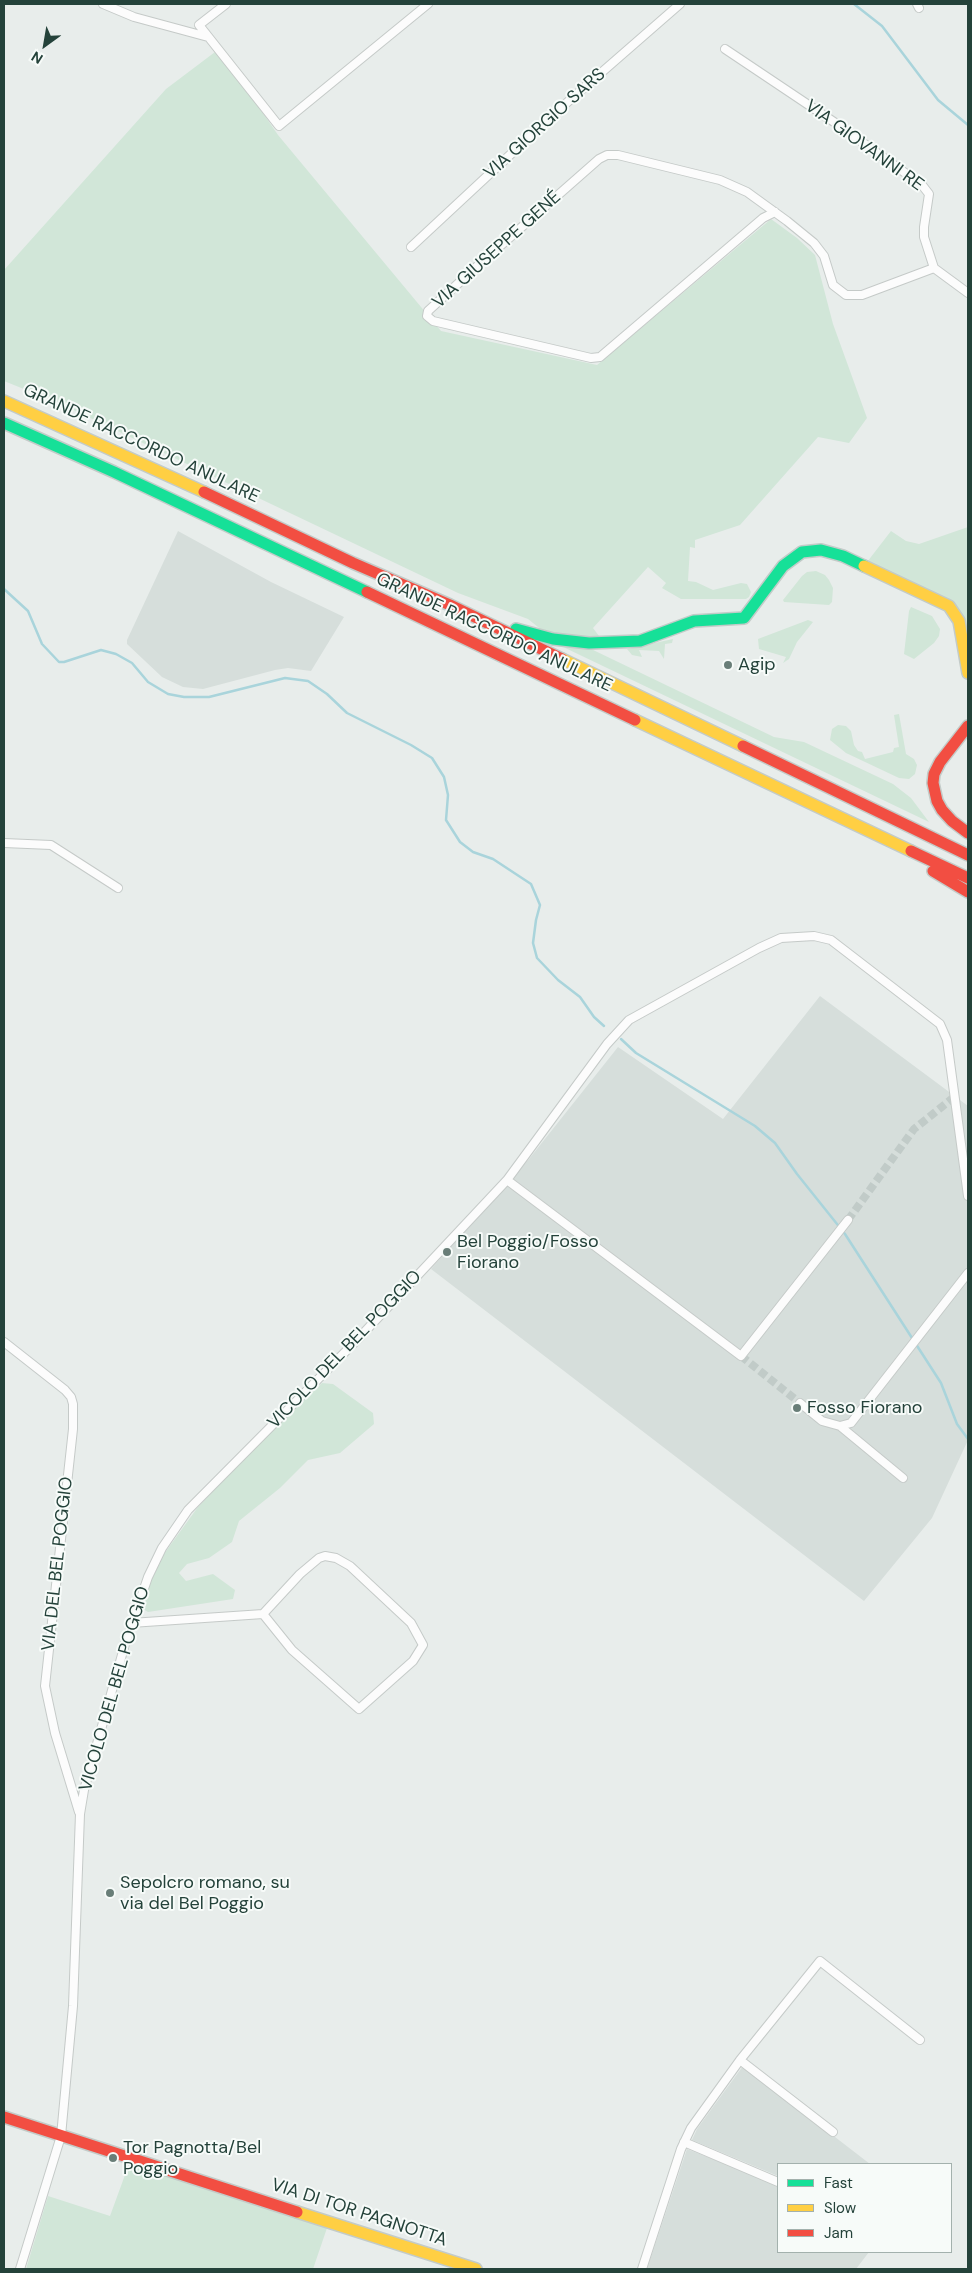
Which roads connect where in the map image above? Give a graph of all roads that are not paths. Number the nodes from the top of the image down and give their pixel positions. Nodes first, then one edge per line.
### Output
1 (102, 4) edge
2 (226, 4) edge
3 (428, 4) edge
4 (680, 4) edge
5 (208, 37) junction
6 (724, 48) dead end
7 (774, 212) junction
8 (411, 247) dead end
9 (934, 268) junction
10 (968, 293) edge
11 (4, 401) edge
12 (4, 423) edge
13 (450, 605) junction
14 (968, 673) edge
15 (968, 726) edge
16 (866, 829) junction
17 (968, 833) edge
18 (4, 843) edge
19 (968, 855) edge
20 (968, 878) edge
21 (118, 888) dead end
22 (968, 892) edge
23 (507, 1180) junction
24 (968, 1196) edge
25 (848, 1220) tunnel mouth
26 (968, 1273) edge
27 (4, 1342) edge
28 (800, 1403) tunnel mouth
29 (840, 1426) junction
30 (903, 1478) dead end
31 (263, 1614) junction
32 (131, 1623) junction
33 (80, 1814) junction
34 (920, 2040) dead end
35 (740, 2060) junction
36 (4, 2117) edge
37 (832, 2132) dead end
38 (61, 2136) junction
39 (684, 2142) junction
40 (777, 2182) edge
41 (20, 2269) edge
42 (476, 2269) edge
43 (642, 2269) edge

1 - 5 street
2 - 5 street
3 - 5 street
4 - 8 street, VIA GIORGIO SARS
6 - 9 street, VIA GIOVANNI RE
7 - 7 street, VIA GIUSEPPE GENÉ
7 - 9 street, VIA GIUSEPPE GENÉ
9 - 10 street
11 - 13 main road, GRANDE RACCORDO ANULARE
12 - 16 main road, GRANDE RACCORDO ANULARE
13 - 14 main road
13 - 19 main road, GRANDE RACCORDO ANULARE
15 - 17 main road
16 - 20 main road, GRANDE RACCORDO ANULARE
16 - 22 main road
18 - 21 street
23 - 24 street, VICOLO DEL BEL POGGIO
23 - 25 street
23 - 32 street, VICOLO DEL BEL POGGIO
26 - 29 street
27 - 33 street, VIA DEL BEL POGGIO
28 - 29 street
29 - 30 street
31 - 31 street
31 - 32 street
32 - 33 street, VICOLO DEL BEL POGGIO
33 - 38 street, VICOLO DEL BEL POGGIO
34 - 35 street
35 - 37 street
35 - 39 street
36 - 38 main road, VIA DI TOR PAGNOTTA
38 - 41 street
38 - 42 main road, VIA DI TOR PAGNOTTA
39 - 40 street
39 - 43 street

